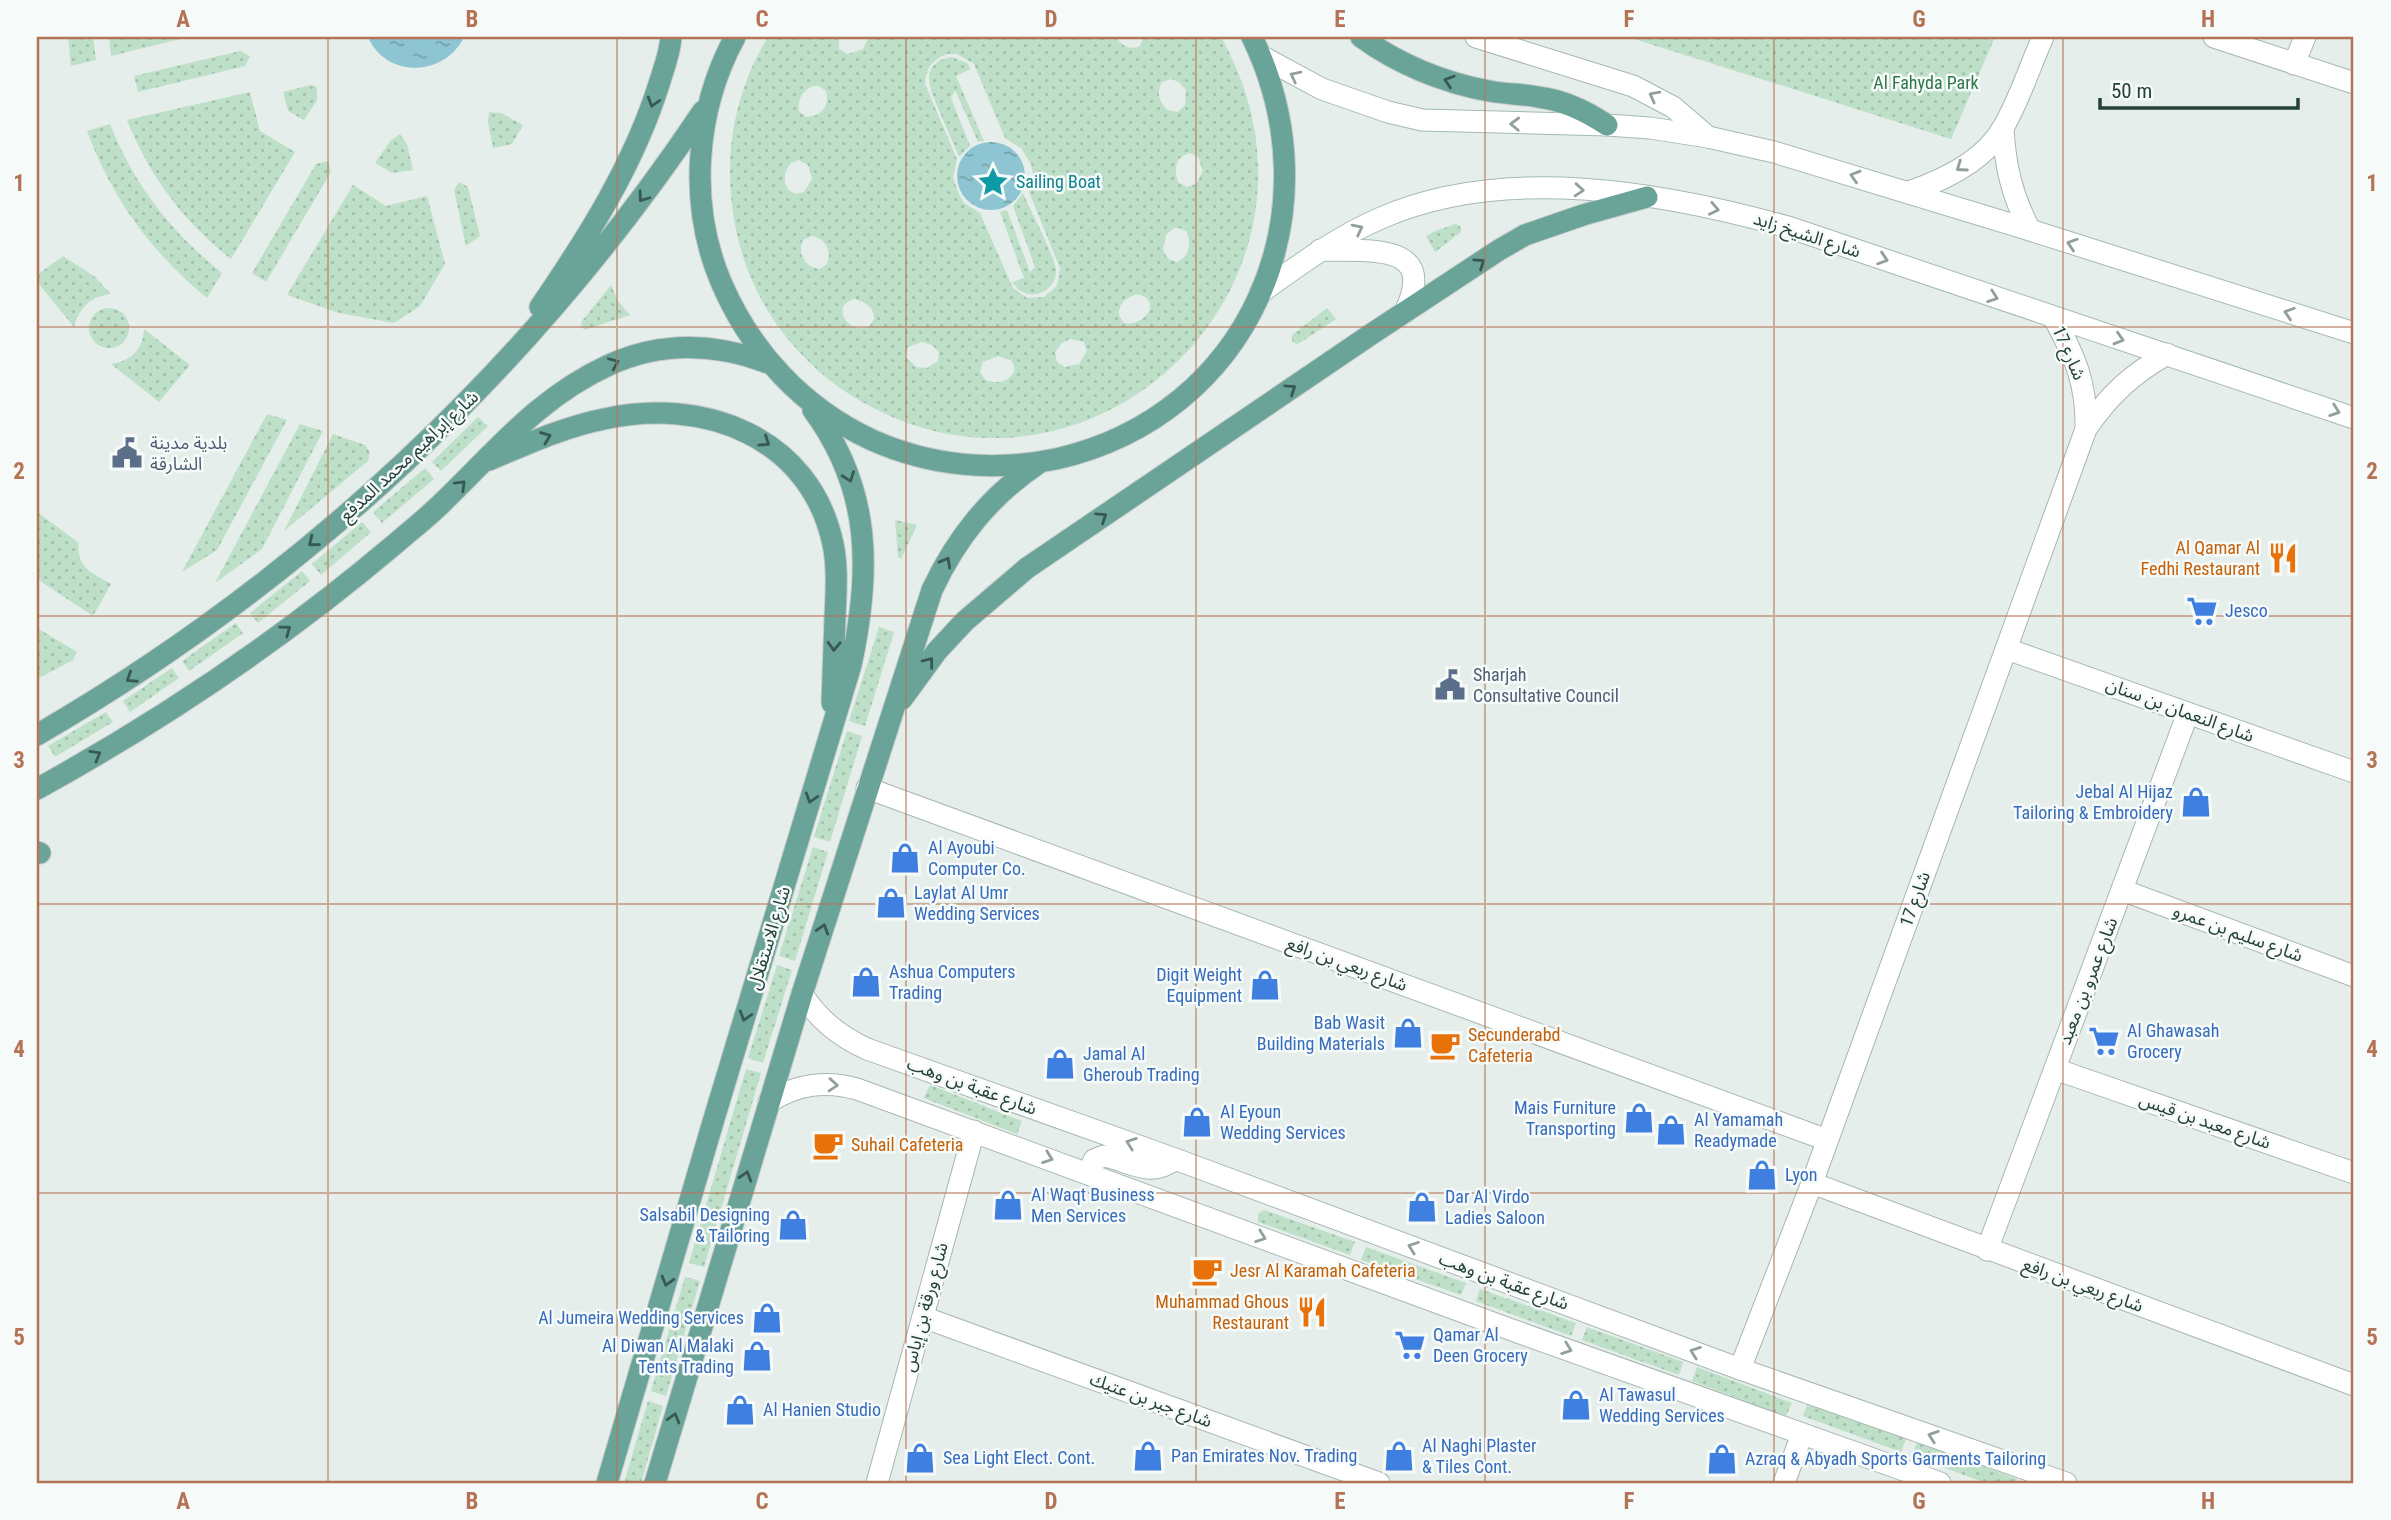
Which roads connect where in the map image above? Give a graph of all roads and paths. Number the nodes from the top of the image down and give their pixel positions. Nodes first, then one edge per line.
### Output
1 (671, 37) edge
2 (722, 37) edge
3 (735, 37) edge
4 (1361, 37) edge
5 (1476, 37) edge
6 (2043, 37) edge
7 (2214, 37) edge
8 (2305, 37) edge
9 (1256, 46) edge
10 (2294, 64) junction
11 (718, 74) junction
12 (2354, 83) edge
13 (710, 101) junction
14 (1607, 125) junction
15 (2003, 128) junction
16 (1708, 137) junction
17 (1909, 192) junction
18 (1647, 197) junction
19 (2030, 230) junction
20 (1320, 250) junction
21 (1260, 293) junction
22 (1405, 312) junction
23 (2054, 318) junction
24 (2354, 333) edge
25 (2167, 354) junction
26 (769, 363) junction
27 (490, 380) junction
28 (803, 397) junction
29 (2354, 418) edge
30 (2086, 429) junction
31 (483, 462) junction
32 (1040, 462) junction
33 (2007, 649) junction
34 (2188, 713) junction
35 (889, 718) junction
36 (831, 733) junction
37 (37, 735) edge
38 (2354, 772) edge
39 (867, 788) junction
40 (37, 789) edge
41 (2122, 890) junction
42 (2354, 976) edge
43 (802, 994) junction
44 (2055, 1069) junction
45 (769, 1102) junction
46 (974, 1131) junction
47 (1827, 1140) junction
48 (1175, 1159) junction
49 (2354, 1173) edge
50 (1094, 1175) junction
51 (1812, 1182) junction
52 (1987, 1250) junction
53 (923, 1317) junction
54 (1740, 1369) junction
55 (2354, 1385) edge
56 (1802, 1434) junction
57 (1367, 1481) edge
58 (607, 1483) edge
59 (655, 1483) edge
60 (877, 1483) edge
61 (1784, 1483) edge
62 (1940, 1483) edge
63 (2066, 1483) edge

1 -> 27 main road
2 - 11 street
3 - 11 main road
14 -> 4 main road
16 -> 5 street
6 - 15 street
7 - 10 street
8 - 10 street
14 -> 9 street
9 - 21 main road
10 - 12 street
11 - 13 main road
13 - 26 main road
13 -> 27 main road, شارع إبراهيم محمد المدفع
14 - 16 street
15 -> 17 street
15 - 19 street
17 -> 16 street
17 - 19 street
20 -> 18 street, شارع الشيخ زايد
22 -> 18 main road
18 -> 23 street, شارع الشيخ زايد
24 -> 19 street
20 - 21 street, شارع الشيخ زايد
20 - 22 street
21 - 32 main road
35 -> 22 main road
23 -> 25 street, شارع الشيخ زايد
23 - 30 street, شارع 17
25 -> 29 street, شارع الشيخ زايد
25 - 30 street, شارع 17
26 - 28 main road
31 -> 26 main road
27 -> 37 main road, شارع إبراهيم محمد المدفع
28 - 32 main road
28 -> 36 main road, شارع الاستقلال
30 - 33 street, شارع 17
31 -> 36 main road
40 -> 31 main road
35 -> 32 main road
33 - 34 street, شارع النعمان بن سنان
33 - 47 street, شارع 17
34 - 38 street, شارع النعمان بن سنان
34 - 41 street, شارع عمرو بن معبد
35 - 39 main road
36 -> 58 main road, شارع الاستقلال
43 -> 39 main road
39 - 47 street, شارع ربعي بن رافع
41 - 42 street, شارع سليم بن عمرو
41 - 44 street, شارع عمرو بن معبد
43 - 45 main road
48 -> 43 street, شارع عقبة بن وهب
44 - 49 street, شارع معبد بن قيس
44 - 52 street, شارع عمرو بن معبد
45 -> 46 street
59 -> 45 main road
46 -> 50 street
46 - 53 street, شارع ورقة بن إياس
47 - 51 street, شارع 17
48 - 50 street
54 -> 48 street, شارع عقبة بن وهب
50 -> 56 street
51 - 52 street, شارع ربعي بن رافع
51 - 54 street, شارع 17
52 - 55 street, شارع ربعي بن رافع
53 - 57 street, شارع جبر بن عتيك
53 - 60 street, شارع ورقة بن إياس
63 -> 54 street, شارع عقبة بن وهب
56 - 61 street
56 - 62 street

